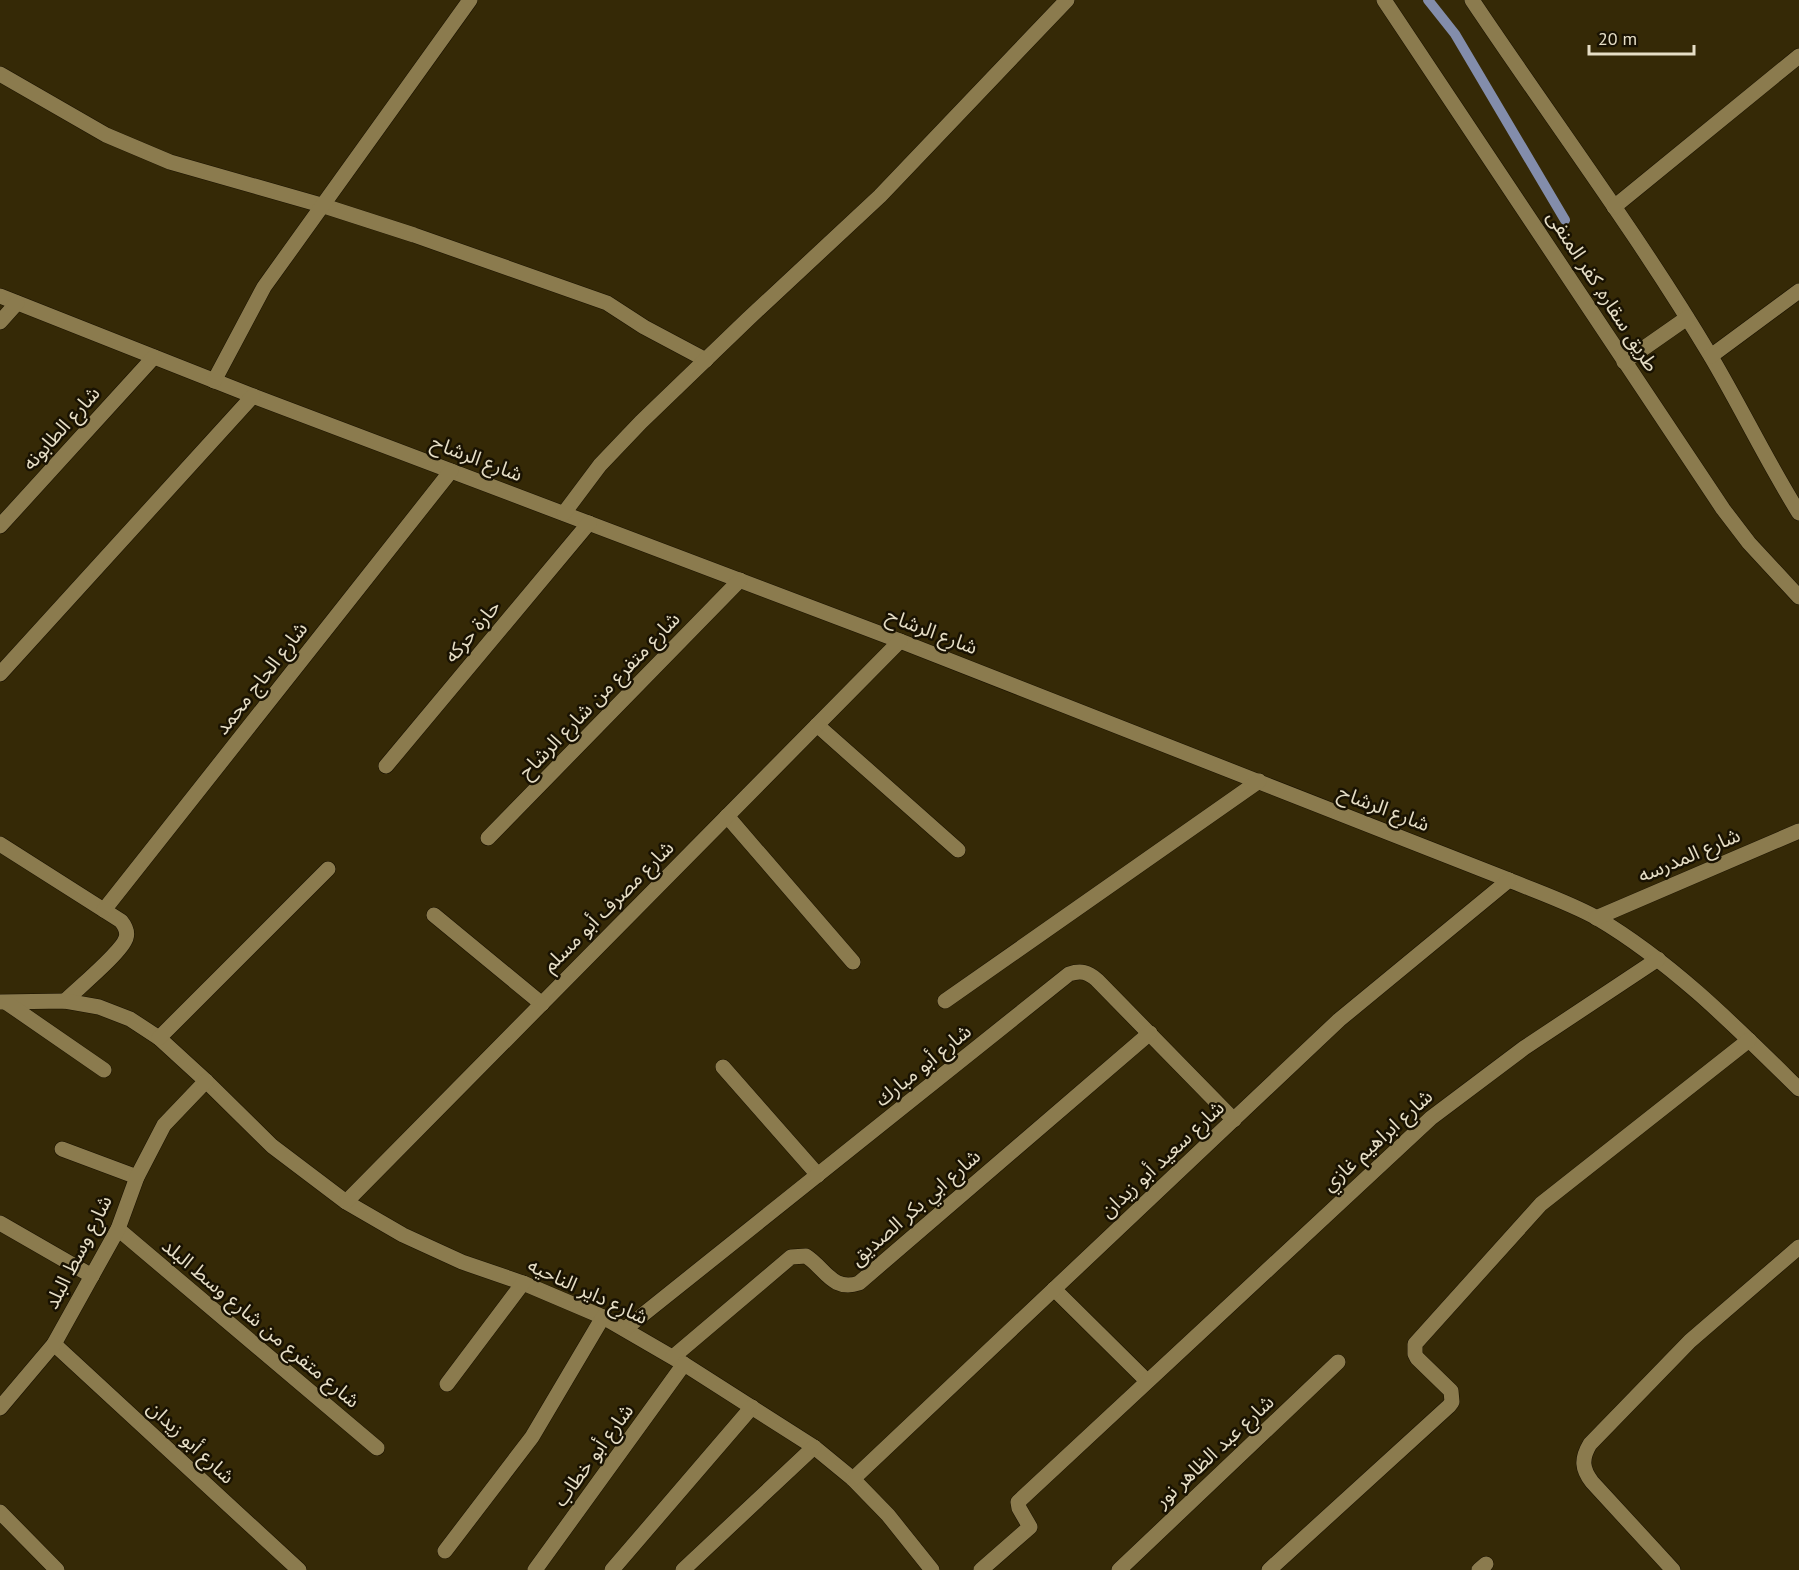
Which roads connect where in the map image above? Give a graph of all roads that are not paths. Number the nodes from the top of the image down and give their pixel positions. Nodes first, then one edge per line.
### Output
1 (470, 0) edge
2 (1067, 0) edge
3 (1384, 0) edge
4 (1472, 0) edge
5 (1799, 56) edge
6 (0, 74) edge
7 (321, 205) junction
8 (1614, 207) junction
9 (1799, 291) edge
10 (0, 296) edge
11 (17, 303) junction
12 (0, 322) edge
13 (1681, 322) junction
14 (1710, 356) junction
15 (154, 357) junction
16 (1630, 357) junction
17 (706, 360) junction
18 (214, 381) junction
19 (254, 396) junction
20 (451, 471) junction
21 (564, 513) junction
22 (1799, 513) edge
23 (590, 523) junction
24 (0, 526) edge
25 (740, 580) junction
26 (1799, 597) edge
27 (900, 641) junction
28 (0, 674) edge
29 (817, 725) junction
30 (386, 766) dead end
31 (1259, 781) junction
32 (727, 816) junction
33 (1799, 831) edge
34 (488, 838) dead end
35 (0, 844) edge
36 (958, 850) dead end
37 (328, 869) dead end
38 (1509, 880) junction
39 (104, 910) junction
40 (434, 915) dead end
41 (1596, 918) junction
42 (1658, 959) junction
43 (853, 962) dead end
44 (65, 1001) junction
45 (945, 1001) dead end
46 (4, 1003) edge
47 (542, 1004) junction
48 (1150, 1034) junction
49 (159, 1038) junction
50 (1749, 1040) junction
51 (723, 1067) dead end
52 (104, 1070) dead end
53 (206, 1081) junction
54 (1799, 1089) edge
55 (1234, 1120) junction
56 (62, 1149) dead end
57 (818, 1175) junction
58 (137, 1177) junction
59 (346, 1202) junction
60 (0, 1223) edge
61 (118, 1229) junction
62 (1799, 1247) edge
63 (92, 1275) junction
64 (523, 1283) junction
65 (1054, 1289) junction
66 (603, 1317) junction
67 (625, 1329) junction
68 (54, 1344) junction
69 (679, 1360) junction
70 (1338, 1362) dead end
71 (1147, 1381) junction
72 (447, 1384) dead end
73 (752, 1407) junction
74 (0, 1408) edge
75 (814, 1447) junction
76 (377, 1448) dead end
77 (853, 1479) junction
78 (0, 1512) edge
79 (445, 1551) dead end
80 (928, 1569) edge
81 (57, 1570) edge
82 (299, 1570) edge
83 (535, 1570) edge
84 (612, 1570) edge
85 (683, 1570) edge
86 (981, 1570) edge
87 (1119, 1570) edge
88 (1269, 1570) edge
89 (1673, 1570) edge

1 - 7 street
2 - 17 street
3 - 16 street, طريق سقاره, كفر المنفى
4 - 8 street
5 - 8 street
6 - 7 street
7 - 17 street
7 - 18 street
8 - 13 street
9 - 14 street
10 - 11 street, شارع الرشاح
11 - 12 street
11 - 15 street, شارع الرشاح
13 - 14 street
13 - 16 street
14 - 22 street
15 - 18 street, شارع الرشاح
15 - 24 street, شارع الطابونه
16 - 26 street, طريق سقاره, كفر المنفى
17 - 21 street
18 - 19 street, شارع الرشاح
19 - 20 street, شارع الرشاح
19 - 28 street
20 - 21 street, شارع الرشاح
20 - 39 street, شارع الحاج محمد
21 - 23 street, شارع الرشاح
23 - 25 street, شارع الرشاح
23 - 30 street, حارة حركه
25 - 27 street, شارع الرشاح
25 - 34 street, شارع متفرع من شارع الرشاح
27 - 29 street, شارع مصرف أبو مسلم
27 - 31 street, شارع الرشاح
29 - 32 street, شارع مصرف أبو مسلم
29 - 36 street
31 - 38 street, شارع الرشاح
31 - 45 street
32 - 43 street
32 - 47 street, شارع مصرف أبو مسلم
33 - 41 street, شارع المدرسه
35 - 39 street
37 - 49 street
38 - 41 street, شارع الرشاح
38 - 55 street, شارع سعيد أبو زيدان
39 - 44 street
40 - 47 street
41 - 42 street, شارع الرشاح
42 - 50 street, شارع الرشاح
42 - 71 street, شارع ابراهيم غازي
44 - 46 street, شارع داير الناحيه
44 - 49 street, شارع داير الناحيه
46 - 52 street
47 - 59 street, شارع مصرف أبو مسلم
48 - 55 street, شارع أبو مبارك
48 - 57 street, شارع أبو مبارك
48 - 69 street, شارع ابي بكر الصديق
49 - 53 street, شارع داير الناحيه
50 - 54 street, شارع الرشاح
50 - 88 street
51 - 57 street
53 - 58 street, شارع وسط البلد
53 - 59 street, شارع داير الناحيه
55 - 65 street, شارع سعيد أبو زيدان
56 - 58 street
57 - 67 street, شارع أبو مبارك
58 - 61 street, شارع وسط البلد
59 - 64 street, شارع داير الناحيه
60 - 63 street
61 - 63 street, شارع وسط البلد
61 - 76 street, شارع متفرع من شارع وسط البلد
62 - 89 street
63 - 68 street, شارع وسط البلد
64 - 66 street, شارع داير الناحيه
64 - 72 street
65 - 71 street
65 - 77 street, شارع سعيد أبو زيدان
66 - 67 street, شارع داير الناحيه
66 - 79 street
67 - 69 street, شارع داير الناحيه
68 - 74 street, شارع وسط البلد
68 - 82 street, شارع أبو زيدان
69 - 73 street, شارع داير الناحيه
69 - 83 street, شارع أبو خطاب
70 - 87 street, شارع عبد الظاهر نور
71 - 86 street, شارع ابراهيم غازي
73 - 75 street, شارع داير الناحيه
73 - 84 street
75 - 77 street, شارع داير الناحيه
75 - 85 street
77 - 80 street, شارع داير الناحيه
78 - 81 street

